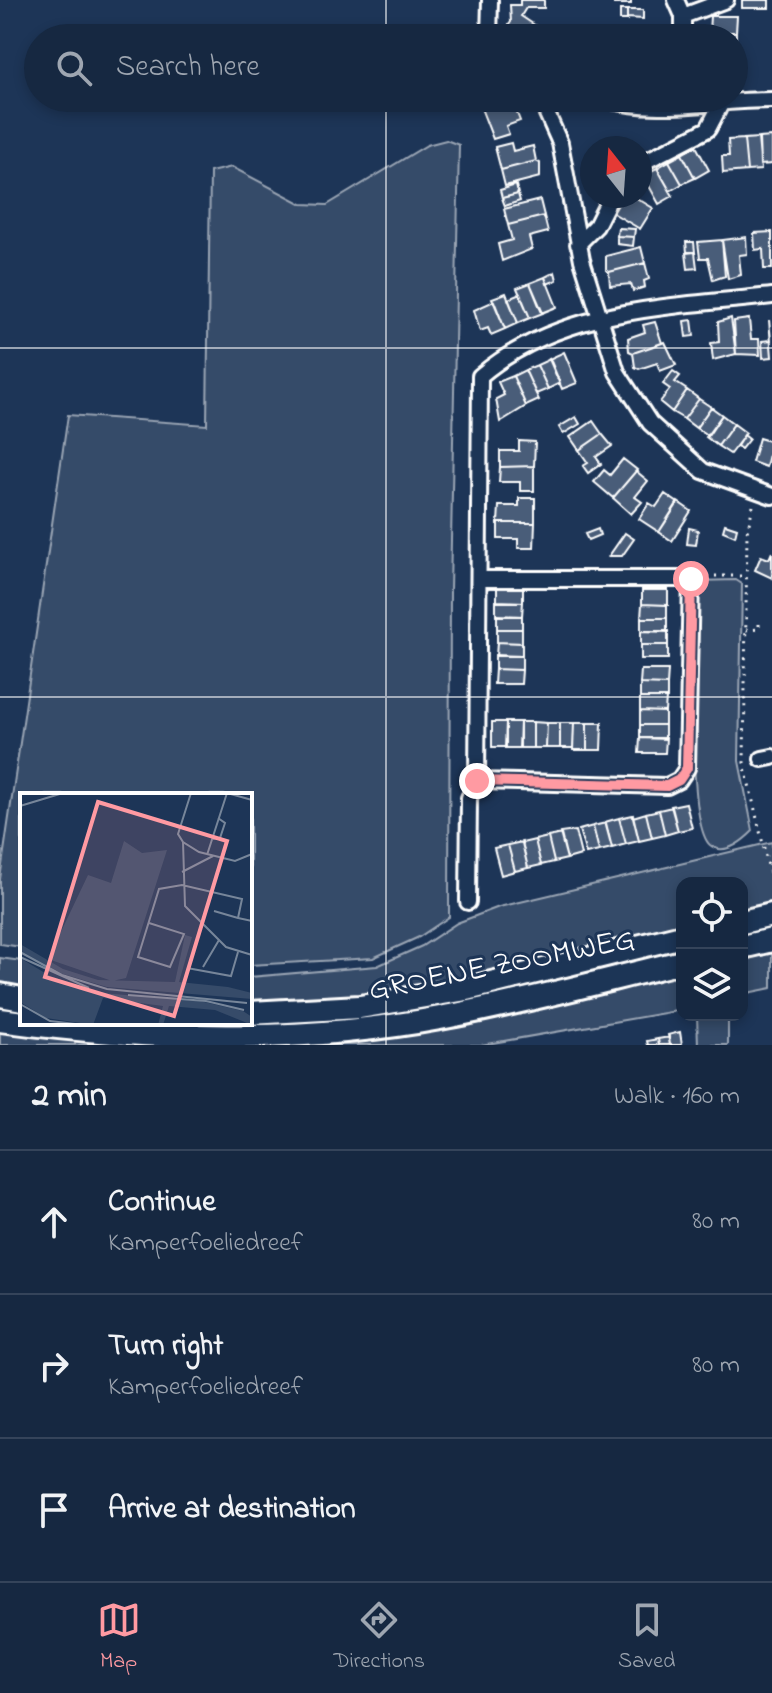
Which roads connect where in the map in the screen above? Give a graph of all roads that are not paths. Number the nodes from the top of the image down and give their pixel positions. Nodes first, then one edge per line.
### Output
1 (490, 0) edge
2 (676, 0) edge
3 (726, 0) edge
4 (683, 16) junction
5 (489, 24) edge
6 (683, 24) edge
7 (772, 100) edge
8 (748, 102) edge
9 (546, 112) edge
10 (717, 112) edge
11 (652, 158) edge
12 (605, 208) edge
13 (578, 244) junction
14 (772, 296) edge
15 (598, 316) junction
16 (766, 494) edge
17 (480, 579) junction
18 (477, 781) junction
19 (468, 902) dead end
20 (772, 915) edge
21 (748, 921) edge
22 (676, 937) edge
23 (772, 940) edge
24 (748, 946) edge
25 (676, 963) edge
26 (0, 995) edge
27 (20, 999) edge
28 (252, 1013) edge
29 (0, 1020) edge
30 (20, 1022) edge
31 (49, 1025) edge

1 - 5 street
2 - 4 street
3 - 4 street
4 - 6 street
7 - 8 street
9 - 13 street
10 - 11 street
12 - 13 street
13 - 15 street
14 - 15 street
15 - 16 street
15 - 17 street
17 - 18 street
17 - 18 street
18 - 19 street
20 - 21 main road
22 - 28 main road, GROENE ZOOMWEG
23 - 24 main road
25 - 31 main road, GROENE ZOOMWEG
26 - 27 main road
29 - 30 main road, GROENE ZOOMWEG

